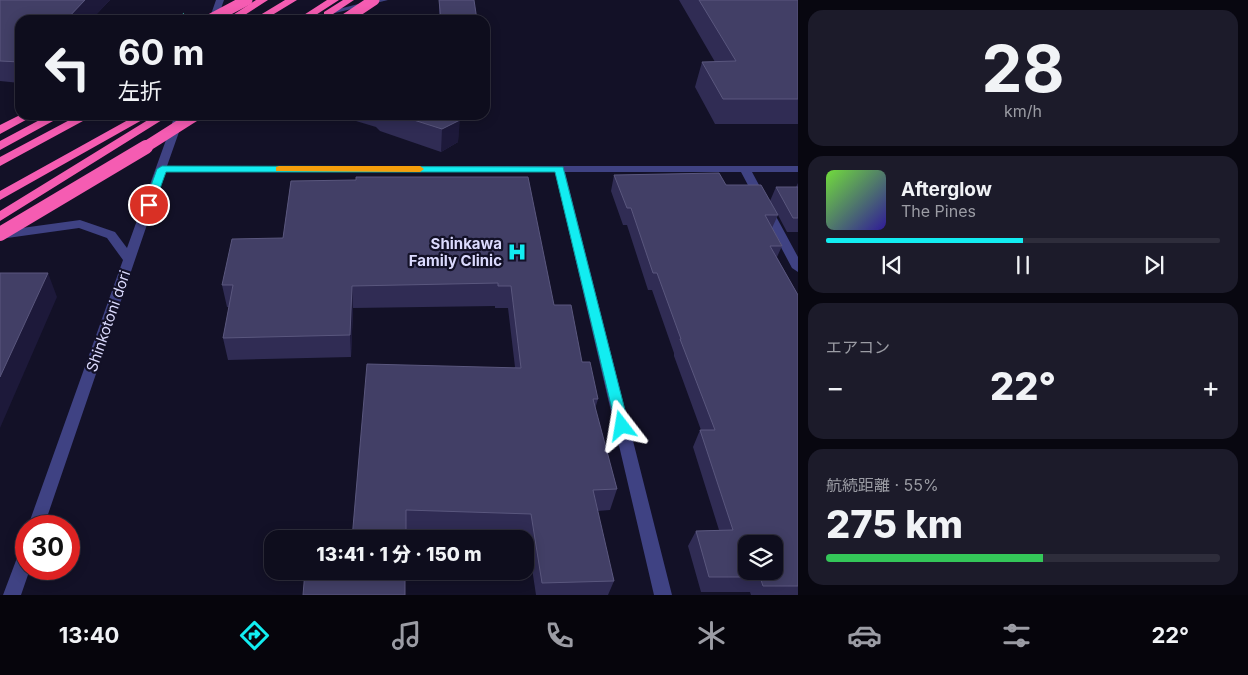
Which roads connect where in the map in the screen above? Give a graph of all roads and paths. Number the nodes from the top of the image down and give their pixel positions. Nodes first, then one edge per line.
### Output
1 (220, 0) edge
2 (247, 0) edge
3 (263, 0) edge
4 (292, 0) edge
5 (334, 0) edge
6 (350, 0) edge
7 (374, 0) edge
8 (384, 0) edge
9 (331, 12) junction
10 (185, 13) dead end
11 (181, 15) edge
12 (213, 15) edge
13 (220, 15) edge
14 (238, 15) edge
15 (266, 15) edge
16 (309, 15) edge
17 (326, 15) edge
18 (352, 15) edge
19 (19, 120) edge
20 (49, 120) edge
21 (79, 120) edge
22 (136, 120) edge
23 (156, 120) edge
24 (178, 120) edge
25 (188, 120) edge
26 (0, 130) edge
27 (0, 146) edge
28 (0, 162) edge
29 (162, 169) junction
30 (560, 169) junction
31 (745, 169) junction
32 (798, 169) edge
33 (0, 196) edge
34 (0, 217) edge
35 (0, 235) edge
36 (130, 260) junction
37 (798, 268) edge
38 (40, 515) edge
39 (17, 580) edge
40 (12, 595) edge
41 (663, 595) edge

1 - 12 street
2 - 13 highway, bridge
3 - 14 highway
4 - 15 highway
5 - 16 highway
6 - 9 highway
7 - 18 highway, bridge
8 - 9 street
9 - 17 highway
10 - 11 path
19 - 26 highway
20 - 27 highway
21 - 28 highway
22 - 33 highway
23 - 34 highway
24 - 29 street, Shinkotoni dori
25 - 35 highway, bridge
29 - 30 street
29 - 36 street, Shinkotoni dori
30 - 31 street
30 - 41 street
31 - 32 street
31 - 37 street
35 - 36 street
36 - 38 street, Shinkotoni dori
39 - 40 street

